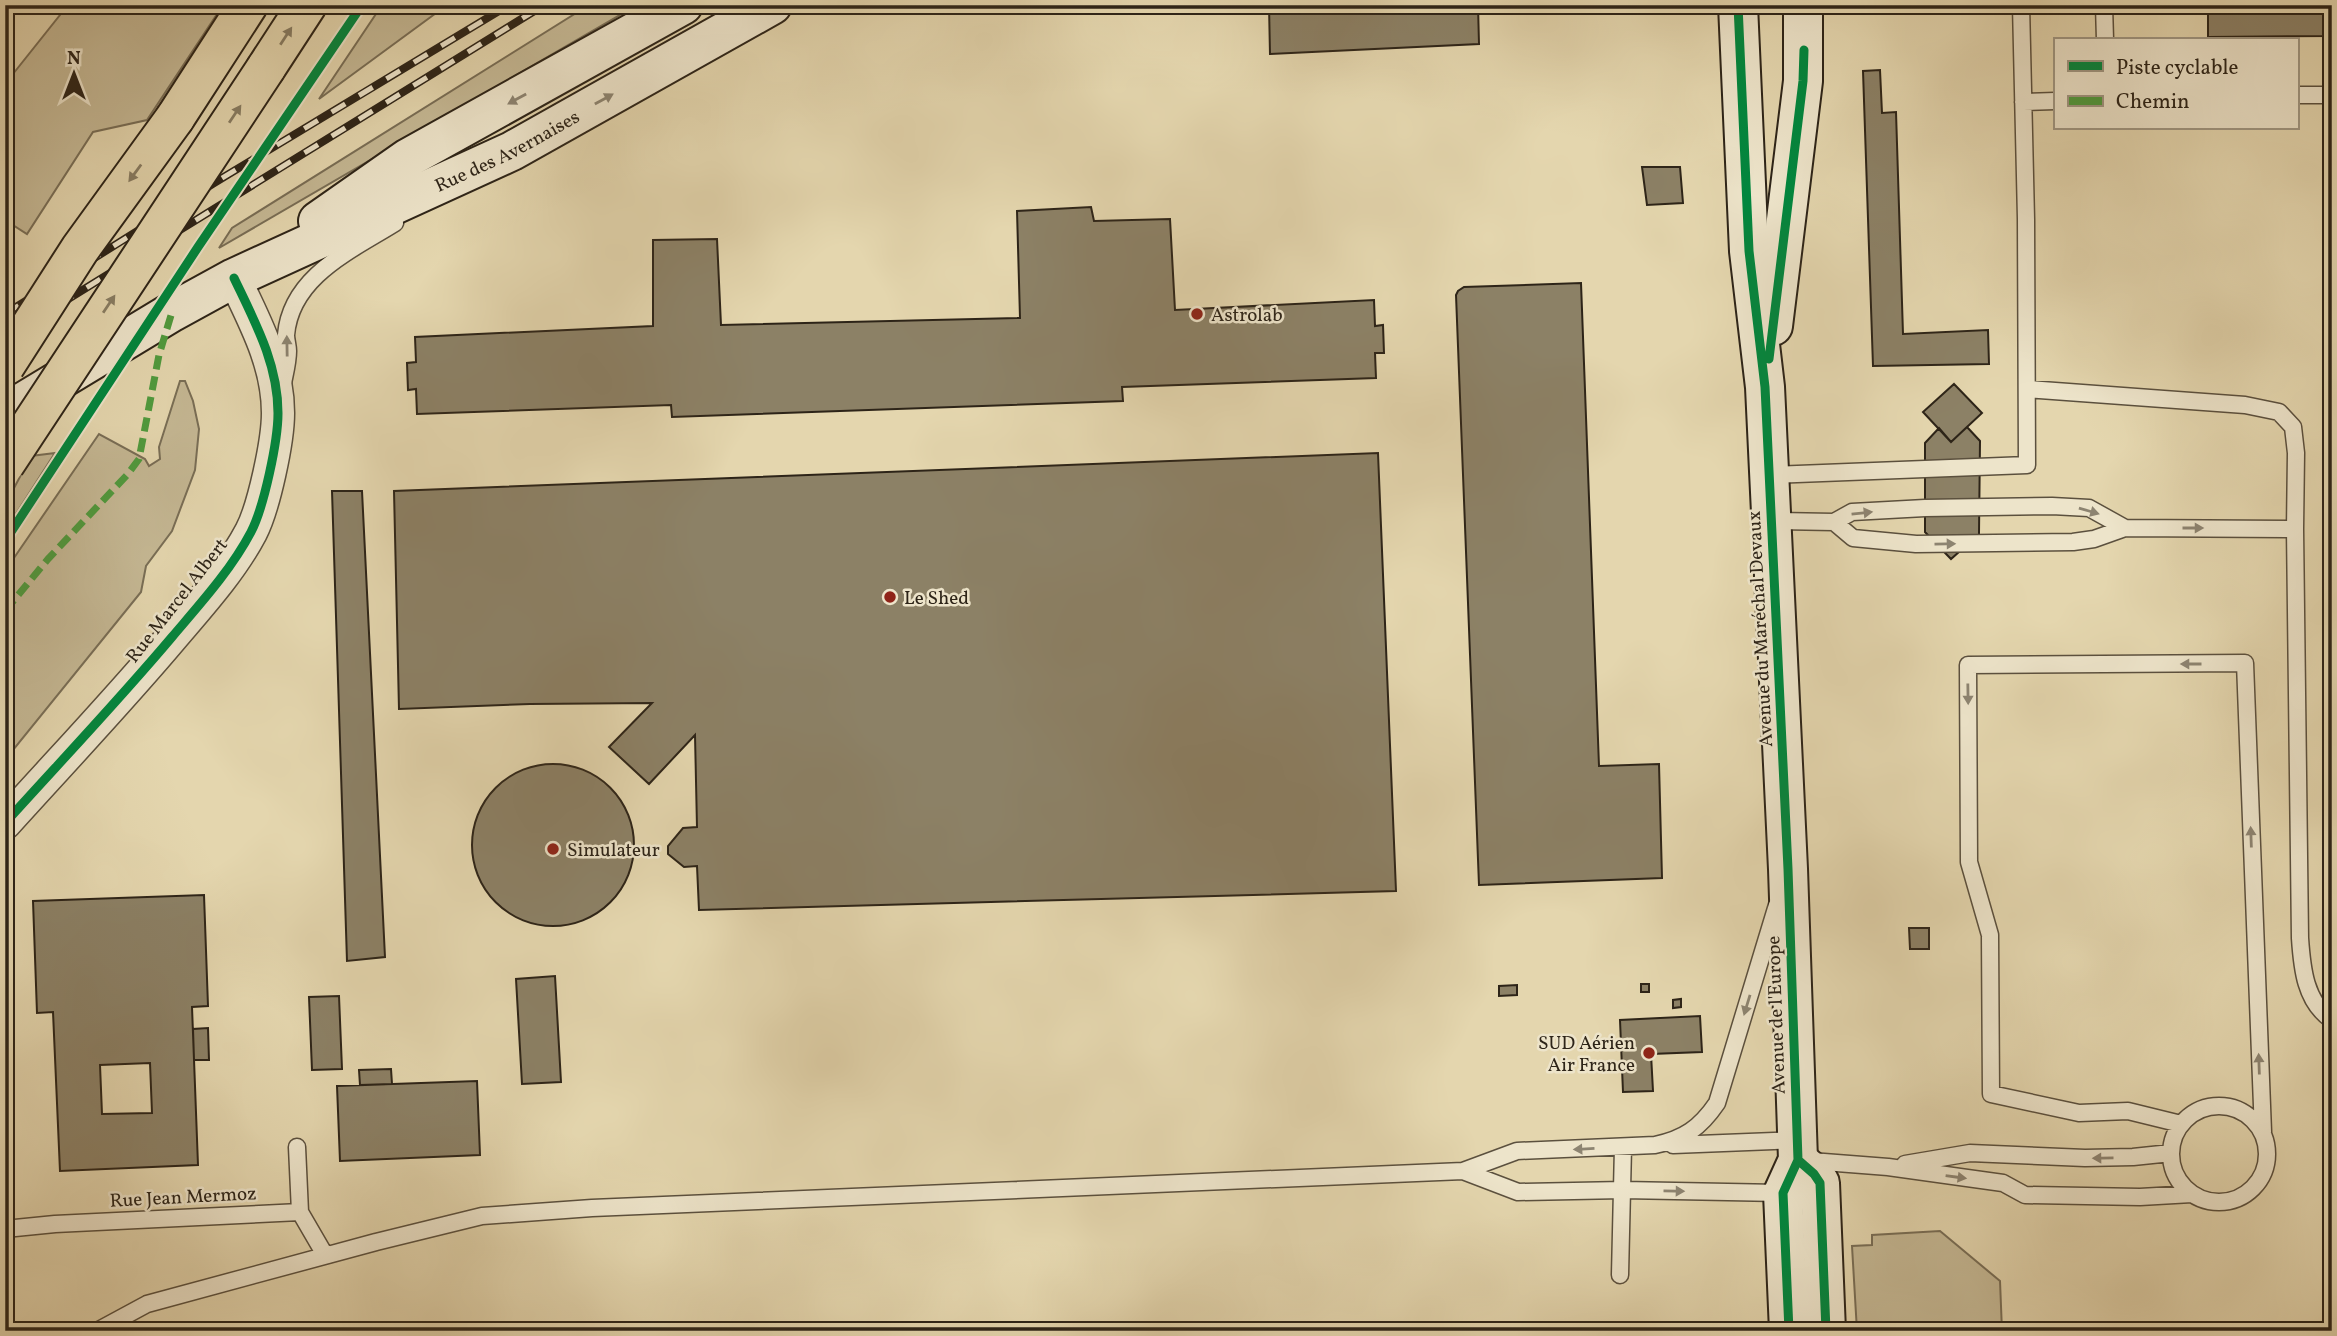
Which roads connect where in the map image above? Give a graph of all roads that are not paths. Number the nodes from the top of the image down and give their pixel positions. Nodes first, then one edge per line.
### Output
1 (248, 5) edge
2 (307, 5) edge
3 (683, 5) edge
4 (772, 5) edge
5 (1738, 5) edge
6 (1803, 5) edge
7 (2021, 5) edge
8 (2104, 5) edge
9 (2105, 38) edge
10 (2298, 95) edge
11 (2332, 95) edge
12 (2054, 101) edge
13 (2023, 102) junction
14 (1743, 130) junction
15 (1796, 138) junction
16 (509, 152) junction
17 (234, 278) junction
18 (5, 366) edge
19 (1765, 387) junction
20 (2027, 390) junction
21 (5, 413) edge
22 (278, 413) junction
23 (5, 464) edge
24 (1769, 475) junction
25 (1772, 521) junction
26 (1834, 522) junction
27 (2124, 528) junction
28 (2295, 529) junction
29 (5, 823) edge
30 (1788, 869) junction
31 (2332, 1020) edge
32 (2181, 1124) junction
33 (2263, 1132) junction
34 (1655, 1145) junction
35 (297, 1147) dead end
36 (1623, 1147) junction
37 (2171, 1153) junction
38 (1793, 1164) junction
39 (1888, 1167) junction
40 (1463, 1171) junction
41 (1623, 1190) junction
42 (2192, 1194) junction
43 (300, 1212) junction
44 (5, 1229) edge
45 (325, 1255) junction
46 (1620, 1275) dead end
47 (97, 1331) edge
48 (1790, 1331) edge
49 (1826, 1331) edge

1 -> 18 highway, bridge
23 -> 2 highway, bridge
3 -> 17 street, Rue des Avernaises
16 -> 4 street, Rue des Avernaises
5 - 14 street, Avenue du Maréchal Devaux
6 - 15 street, Avenue du Maréchal Devaux
7 - 13 lane
8 - 9 lane
10 - 11 lane
12 - 13 lane
13 - 20 lane
14 - 15 street
14 - 19 street, Avenue du Maréchal Devaux
15 - 19 street, Avenue du Maréchal Devaux
16 - 17 street, Rue des Avernaises
22 -> 16 lane
17 - 21 street, Rue des Avernaises
17 - 22 street, Rue Marcel Albert
19 - 24 street, Avenue du Maréchal Devaux
20 - 24 lane
20 - 28 lane
22 - 29 street, Rue Marcel Albert
24 - 25 street, Avenue du Maréchal Devaux
25 - 26 lane
25 - 30 street, Avenue du Maréchal Devaux
26 -> 27 lane
26 -> 27 lane
27 -> 28 lane
28 - 31 lane
30 -> 34 lane
30 - 38 street, Avenue de l'Europe
32 - 33 lane
33 -> 32 lane
32 - 37 lane
33 - 42 lane
34 - 36 lane
34 - 38 lane
35 - 43 lane
36 -> 40 lane
36 - 41 lane
37 -> 39 lane
37 - 42 lane
38 - 39 lane
41 -> 38 lane
38 - 48 street, Avenue de l'Europe
38 - 49 street
39 -> 42 lane
40 - 41 lane
40 - 45 lane
41 - 46 lane
43 - 44 lane, Rue Jean Mermoz
43 - 45 lane
45 - 47 lane

